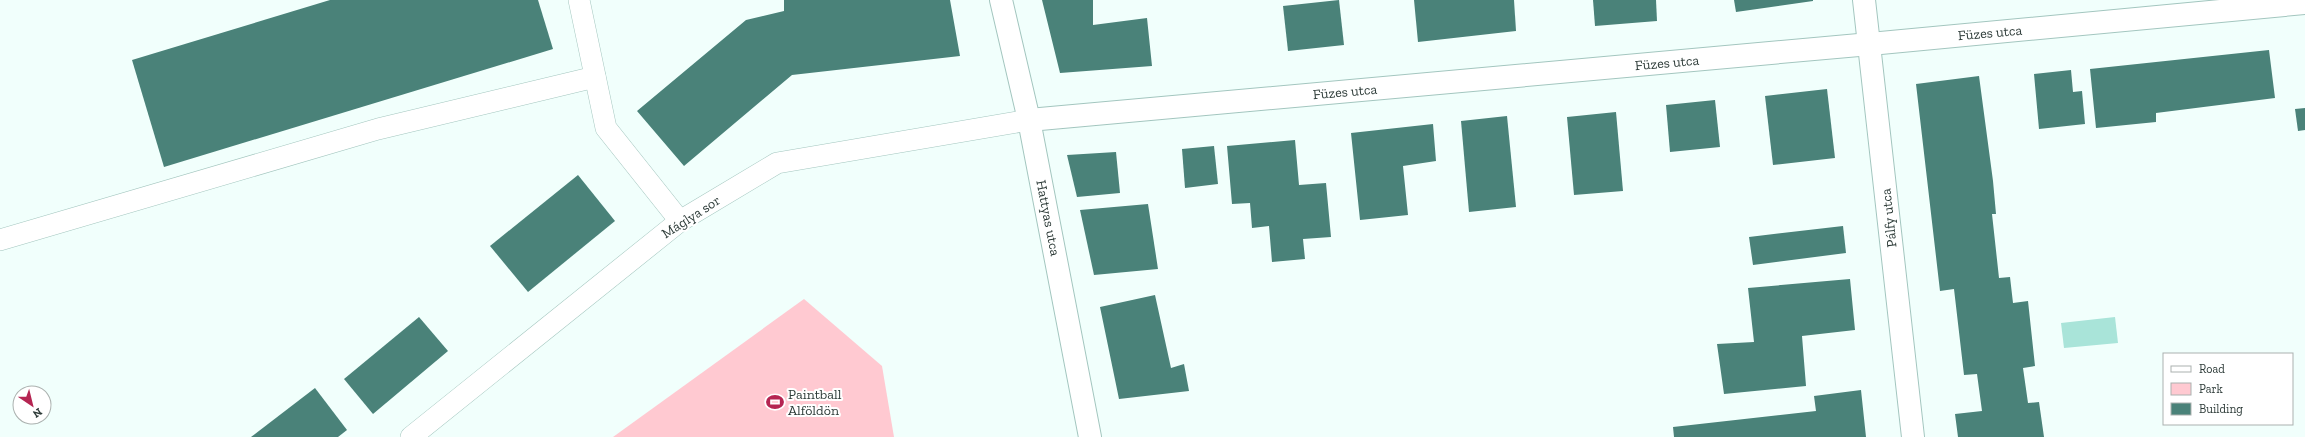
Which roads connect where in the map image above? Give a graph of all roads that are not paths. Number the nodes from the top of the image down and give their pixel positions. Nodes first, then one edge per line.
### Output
1 (579, 0) edge
2 (1001, 0) edge
3 (1864, 0) edge
4 (2305, 3) edge
5 (1870, 44) junction
6 (595, 77) junction
7 (1029, 120) junction
8 (680, 221) junction
9 (0, 240) edge
10 (411, 437) edge
11 (1090, 437) edge
12 (1913, 437) edge

1 - 6 lane
2 - 7 street, Hattyas utca
3 - 5 street, Pálfy utca
4 - 5 street, Füzes utca
5 - 7 street, Füzes utca
5 - 12 street, Pálfy utca
6 - 8 lane
6 - 9 lane
7 - 8 lane, Máglya sor
7 - 11 street, Hattyas utca
8 - 10 lane, Máglya sor

